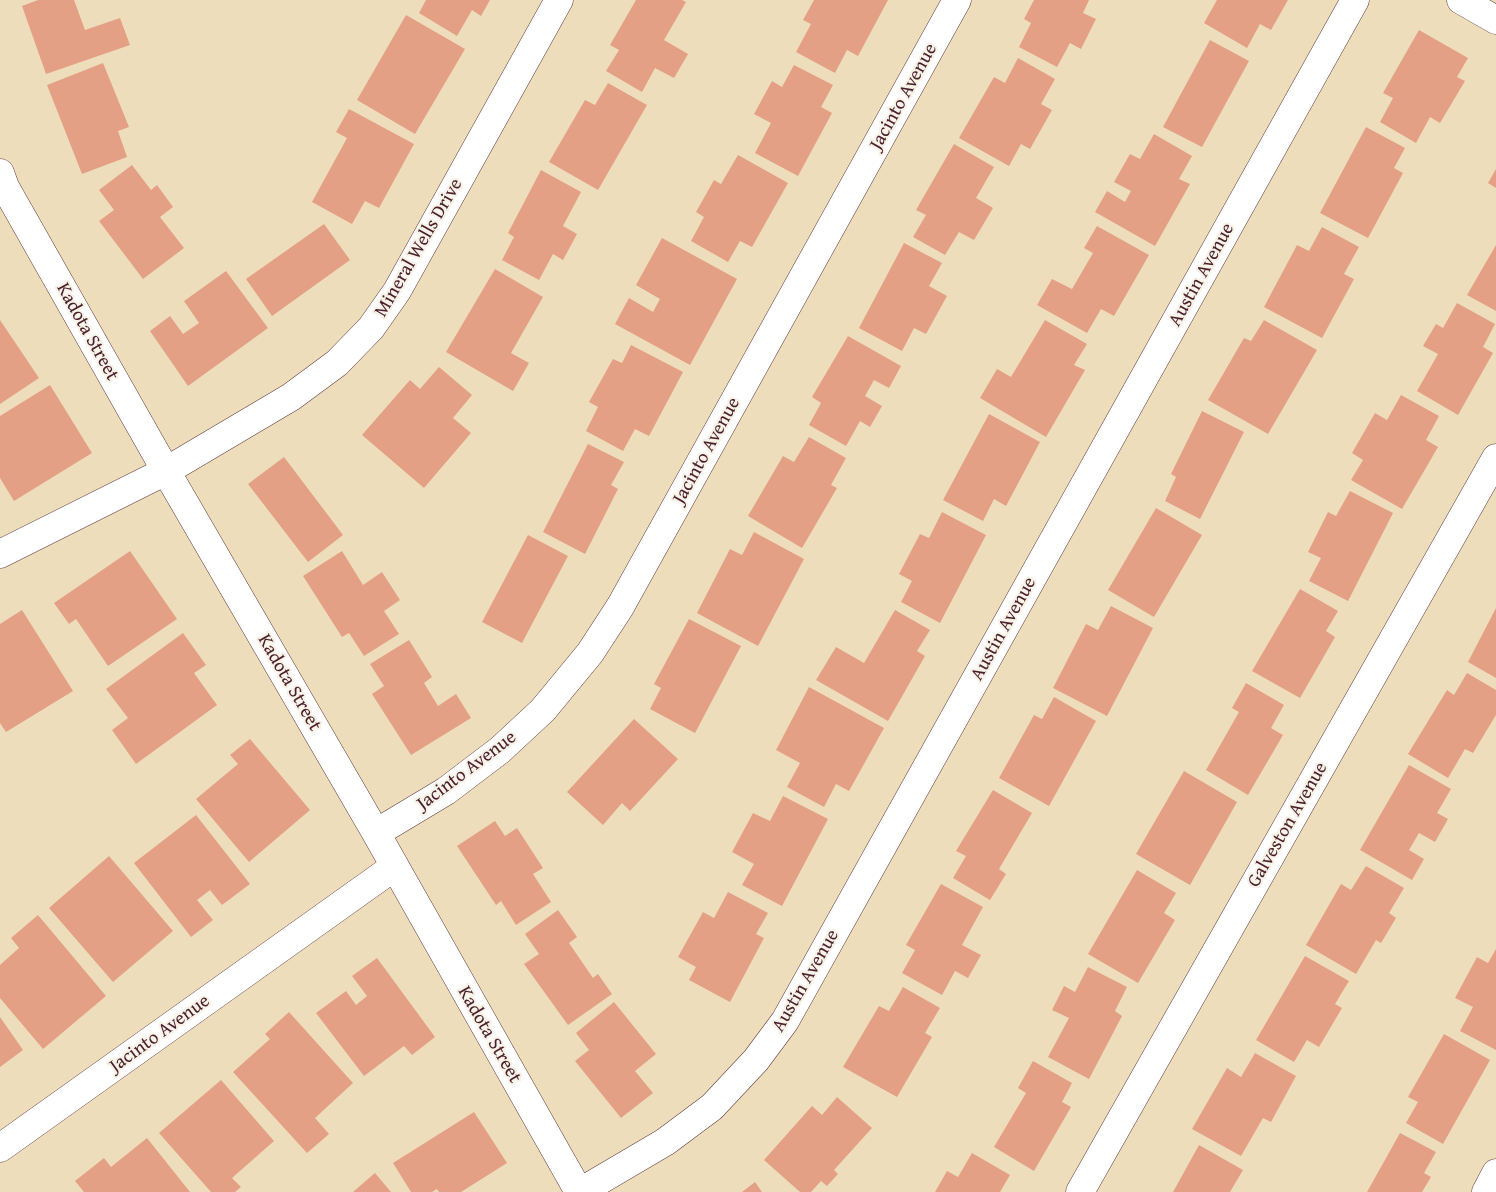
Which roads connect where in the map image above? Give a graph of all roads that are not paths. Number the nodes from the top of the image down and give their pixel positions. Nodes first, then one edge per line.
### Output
1 (559, 0) edge
2 (958, 0) edge
3 (1355, 0) edge
4 (1461, 0) edge
5 (1496, 20) edge
6 (0, 173) edge
7 (1496, 458) edge
8 (166, 471) junction
9 (0, 554) edge
10 (376, 833) junction
11 (394, 867) junction
12 (0, 1148) edge
13 (1496, 1174) edge
14 (580, 1192) edge
15 (1080, 1192) edge
16 (1486, 1192) edge

1 - 8 street, Mineral Wells Drive
2 - 10 street, Jacinto Avenue
3 - 14 street, Austin Avenue
4 - 5 street
6 - 8 street, Kadota Street
7 - 15 street, Galveston Avenue
8 - 9 street, Mineral Wells Drive
8 - 10 street, Kadota Street
10 - 11 street, Kadota Street
11 - 12 street, Jacinto Avenue
11 - 14 street, Kadota Street
13 - 16 street

